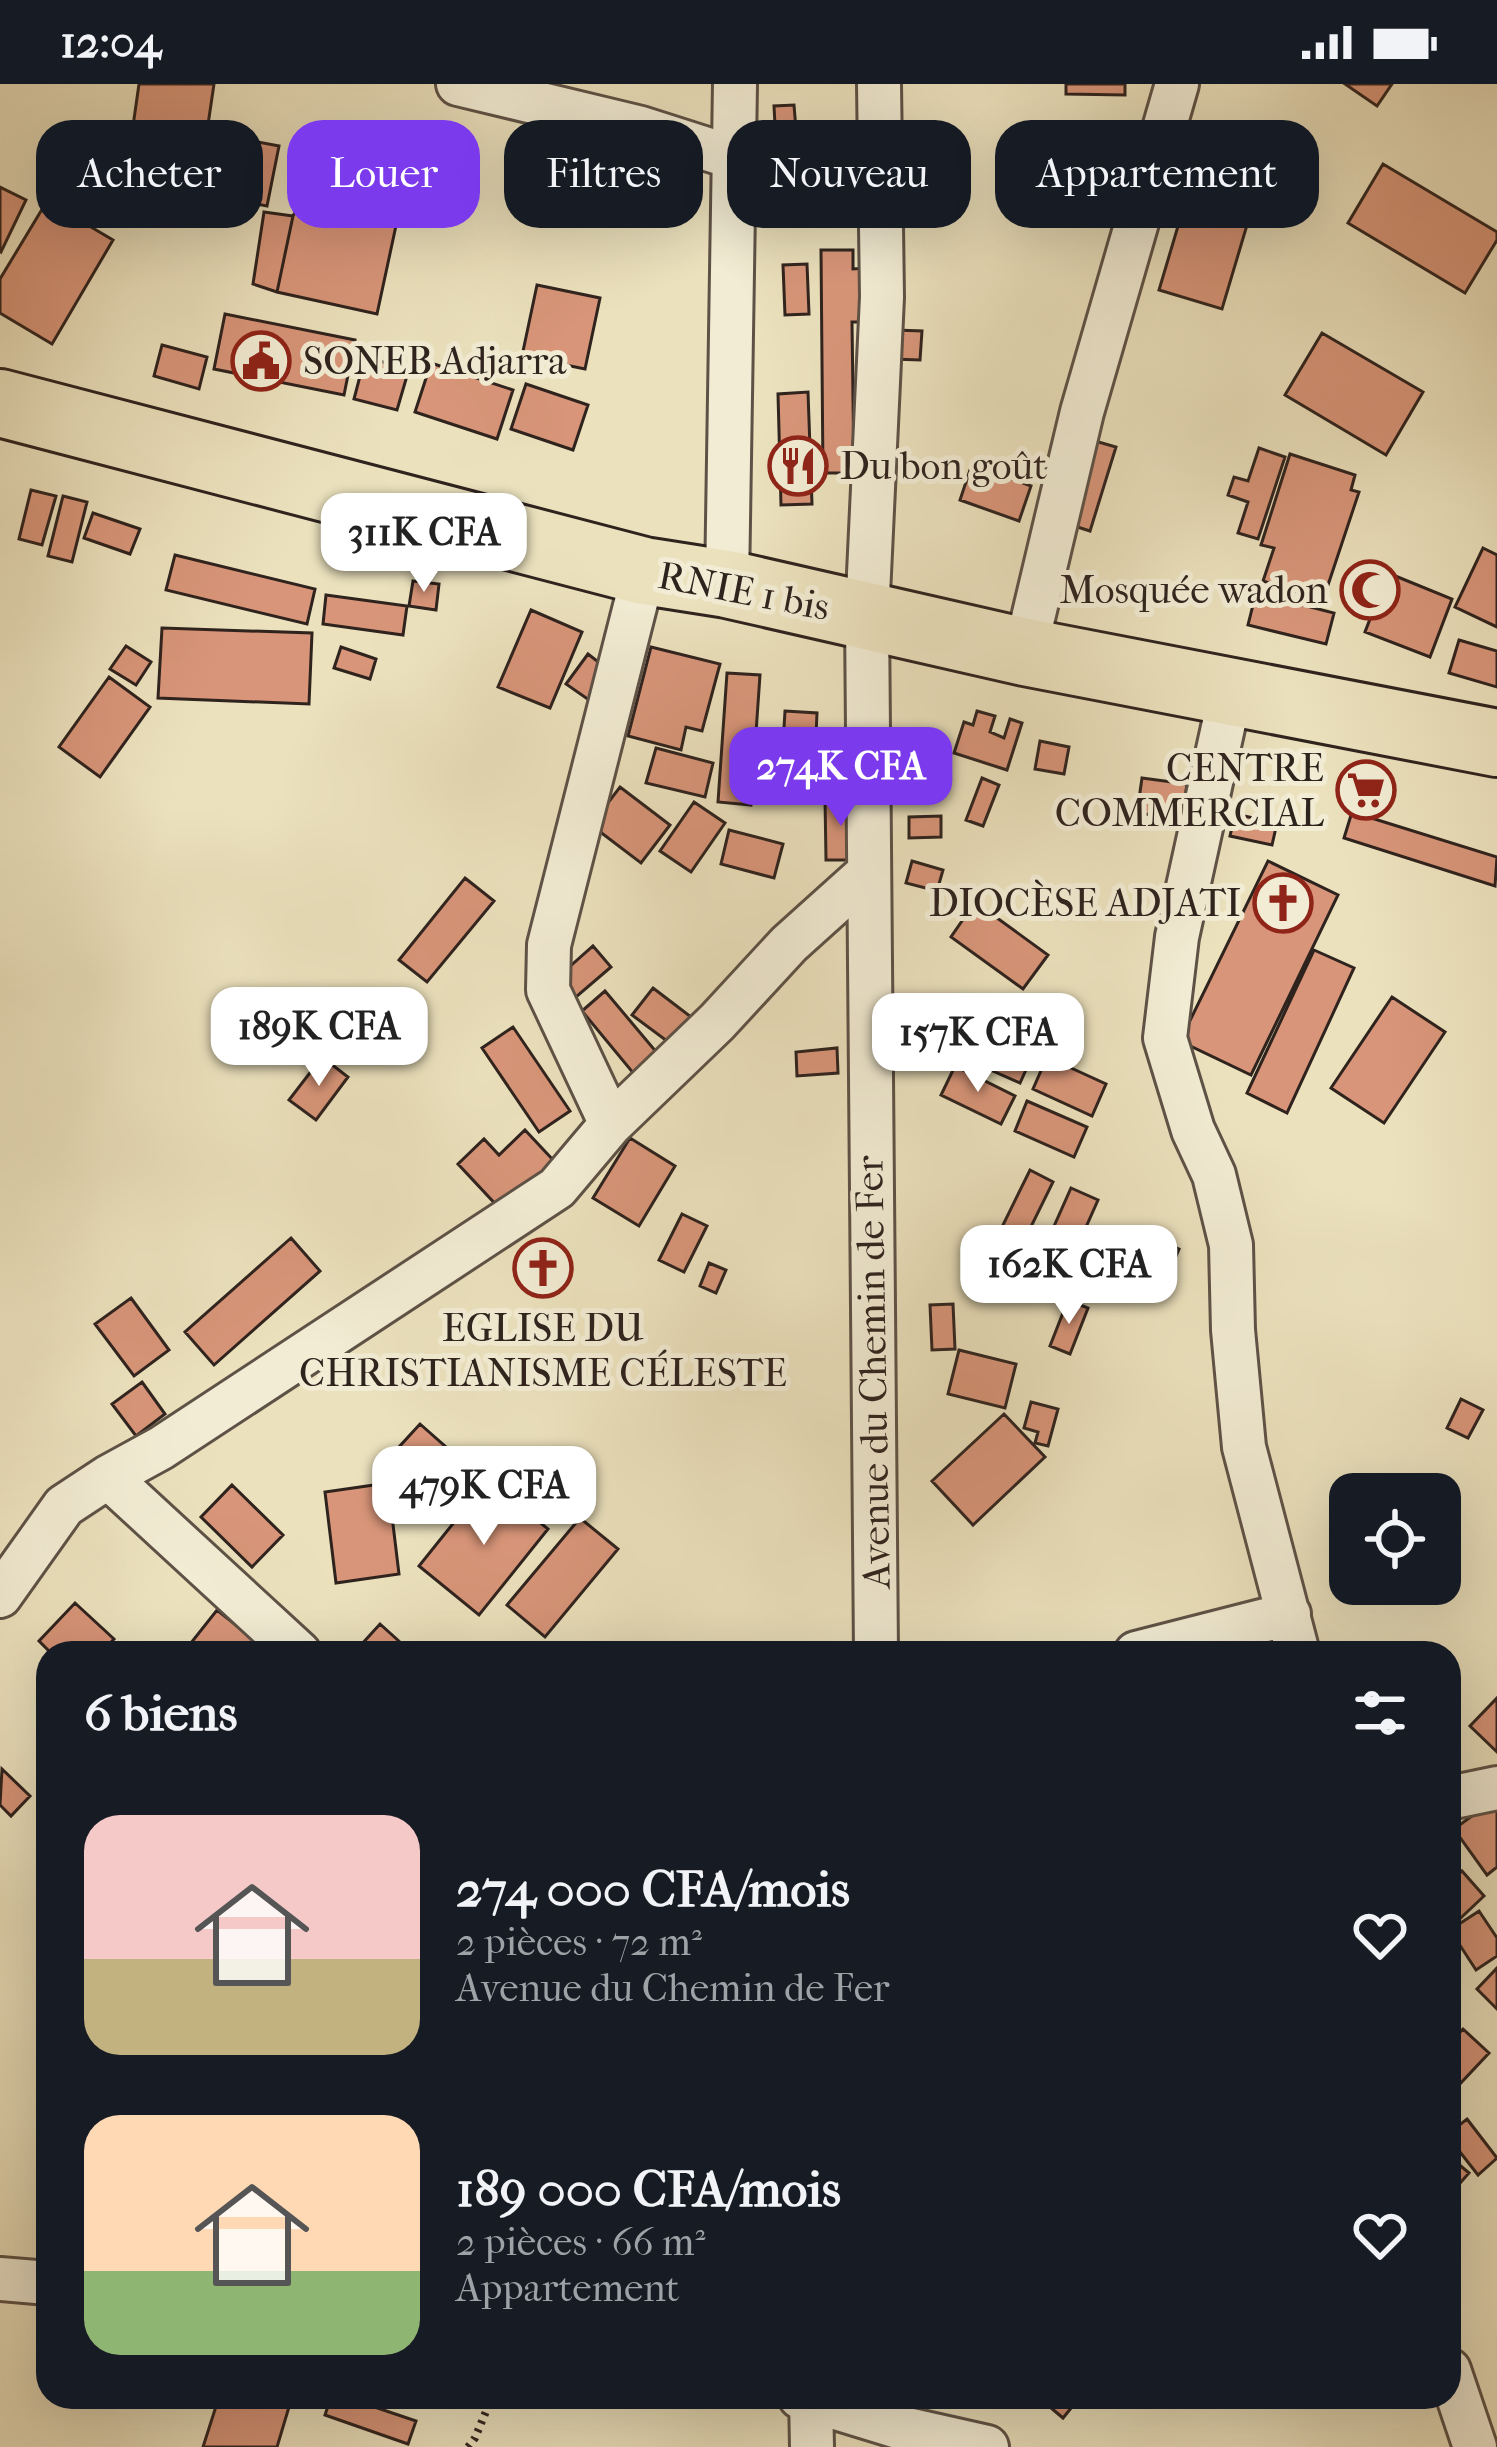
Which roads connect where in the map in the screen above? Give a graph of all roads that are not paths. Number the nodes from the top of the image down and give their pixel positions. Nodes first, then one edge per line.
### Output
1 (458, 84) edge
2 (735, 84) edge
3 (879, 84) edge
4 (1177, 84) edge
5 (735, 120) edge
6 (727, 155) edge
7 (734, 228) edge
8 (0, 403) edge
9 (644, 571) junction
10 (728, 584) junction
11 (867, 616) junction
12 (1025, 652) junction
13 (1231, 691) junction
14 (1497, 743) edge
15 (868, 872) junction
16 (611, 1124) junction
17 (108, 1477) junction
18 (0, 1596) edge
19 (1293, 1634) edge
20 (286, 1641) edge
21 (876, 1641) edge
22 (1235, 1641) edge
23 (1497, 1788) edge
24 (1461, 1796) edge
25 (0, 2279) edge
26 (36, 2282) edge
27 (1461, 2406) edge
28 (809, 2409) edge
29 (846, 2409) edge
30 (899, 2424) edge
31 (812, 2447) edge
32 (987, 2447) edge
33 (1475, 2447) edge

1 - 6 street
2 - 5 street
3 - 11 street, Avenue du Chemin de Fer
4 - 12 street
7 - 10 street
8 - 9 main road, RNIE 1 bis
9 - 10 main road, RNIE 1 bis
9 - 16 street
10 - 11 main road, RNIE 1 bis
11 - 12 main road, RNIE 1 bis
11 - 15 street, Avenue du Chemin de Fer
12 - 13 main road, RNIE 1 bis
13 - 14 main road, RNIE 1 bis
13 - 19 street
15 - 16 street
15 - 21 street, Avenue du Chemin de Fer
16 - 17 street
17 - 18 street
17 - 20 street
19 - 22 street
23 - 24 street
25 - 26 street
27 - 33 street
28 - 31 street
29 - 30 street
30 - 32 street

